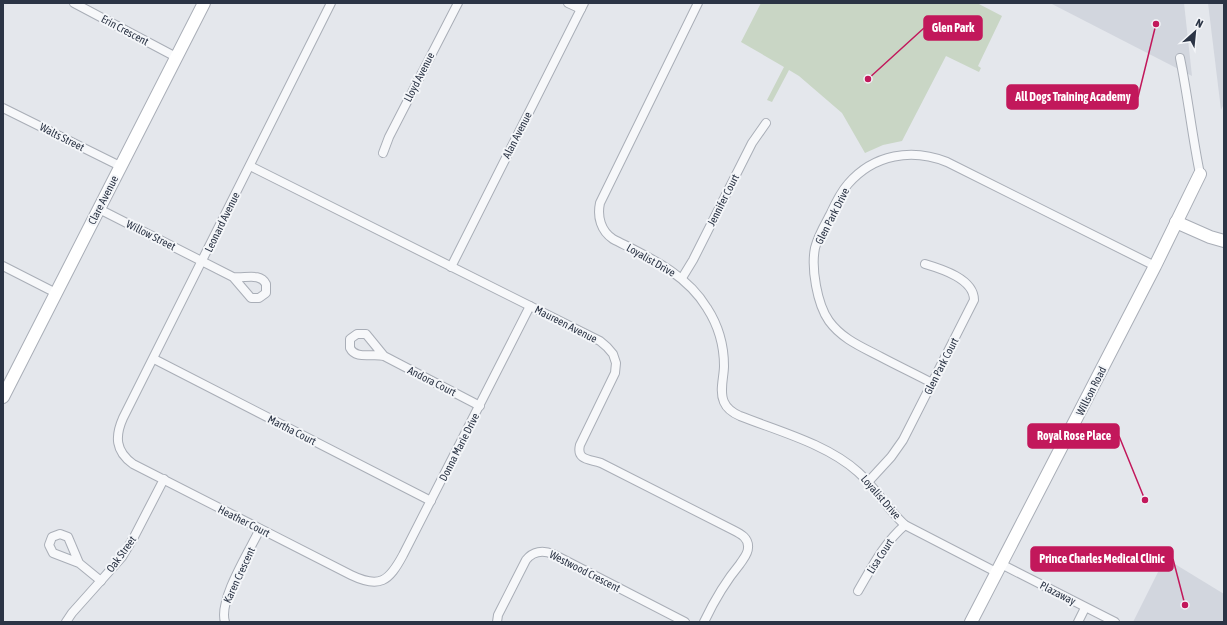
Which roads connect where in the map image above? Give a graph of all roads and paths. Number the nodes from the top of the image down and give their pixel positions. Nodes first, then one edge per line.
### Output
1 (204, 3) edge
2 (331, 3) edge
3 (458, 3) edge
4 (568, 3) edge
5 (698, 3) edge
6 (79, 4) edge
7 (583, 6) edge
8 (176, 57) junction
9 (1180, 58) dead end
10 (3, 108) edge
11 (766, 123) dead end
12 (383, 153) dead end
13 (120, 166) junction
14 (250, 166) junction
15 (1200, 174) joint
16 (99, 209) junction
17 (1176, 222) junction
18 (1224, 241) edge
19 (202, 261) junction
20 (925, 264) dead end
21 (3, 266) edge
22 (1155, 266) junction
23 (451, 267) junction
24 (233, 277) dead end
25 (682, 278) junction
26 (56, 293) junction
27 (530, 306) junction
28 (384, 356) dead end
29 (154, 358) junction
30 (932, 383) junction
31 (3, 397) edge
32 (480, 406) junction
33 (118, 443) joint
34 (164, 479) junction
35 (868, 482) junction
36 (431, 501) junction
37 (905, 525) junction
38 (260, 529) junction
39 (79, 563) dead end
40 (999, 568) junction
41 (101, 581) junction
42 (381, 581) joint
43 (858, 591) dead end
44 (1086, 608) junction
45 (66, 622) edge
46 (224, 622) edge
47 (497, 622) edge
48 (685, 622) edge
49 (704, 622) edge
50 (971, 622) edge
51 (1078, 622) edge
52 (1115, 622) edge

1 - 8 street, Clare Avenue
2 - 14 street, Leonard Avenue
3 - 12 street, Lloyd Avenue
4 - 7 street
5 - 25 street, Loyalist Drive
6 - 8 street, Erin Crescent
7 - 23 street, Alan Avenue
8 - 13 street, Clare Avenue
9 - 15 street
10 - 13 street, Walts Street
11 - 25 street, Jennifer Court
13 - 16 street, Clare Avenue
14 - 19 street, Leonard Avenue
14 - 23 street, Maureen Avenue
15 - 17 street, Willson Road
16 - 19 street, Willow Street
16 - 26 street, Clare Avenue
17 - 18 street
17 - 22 street, Willson Road
19 - 24 street, Willow Street
19 - 29 street, Leonard Avenue
20 - 30 street, Glen Park Court
21 - 26 street
22 - 30 street, Glen Park Drive
22 - 40 street, Willson Road
23 - 27 street, Maureen Avenue
25 - 35 street, Loyalist Drive
26 - 31 street, Clare Avenue
27 - 32 street, Donna Marie Drive
27 - 49 street, Maureen Avenue
28 - 32 street, Andora Court
29 - 33 street, Leonard Avenue
29 - 36 street, Martha Court
30 - 35 street, Glen Park Court
32 - 36 street, Donna Marie Drive
33 - 34 street, Heather Court
34 - 38 street, Heather Court
34 - 41 street, Oak Street
35 - 37 street, Loyalist Drive
36 - 42 street, Donna Marie Drive
37 - 40 street, Loyalist Drive
37 - 43 street, Lisa Court
38 - 42 street, Heather Court
38 - 46 street, Karen Crescent
39 - 41 street
40 - 44 street, Plazaway
40 - 50 street, Willson Road
41 - 45 street, Oak Street
44 - 51 street
44 - 52 street, Plazaway
47 - 48 street, Westwood Crescent

